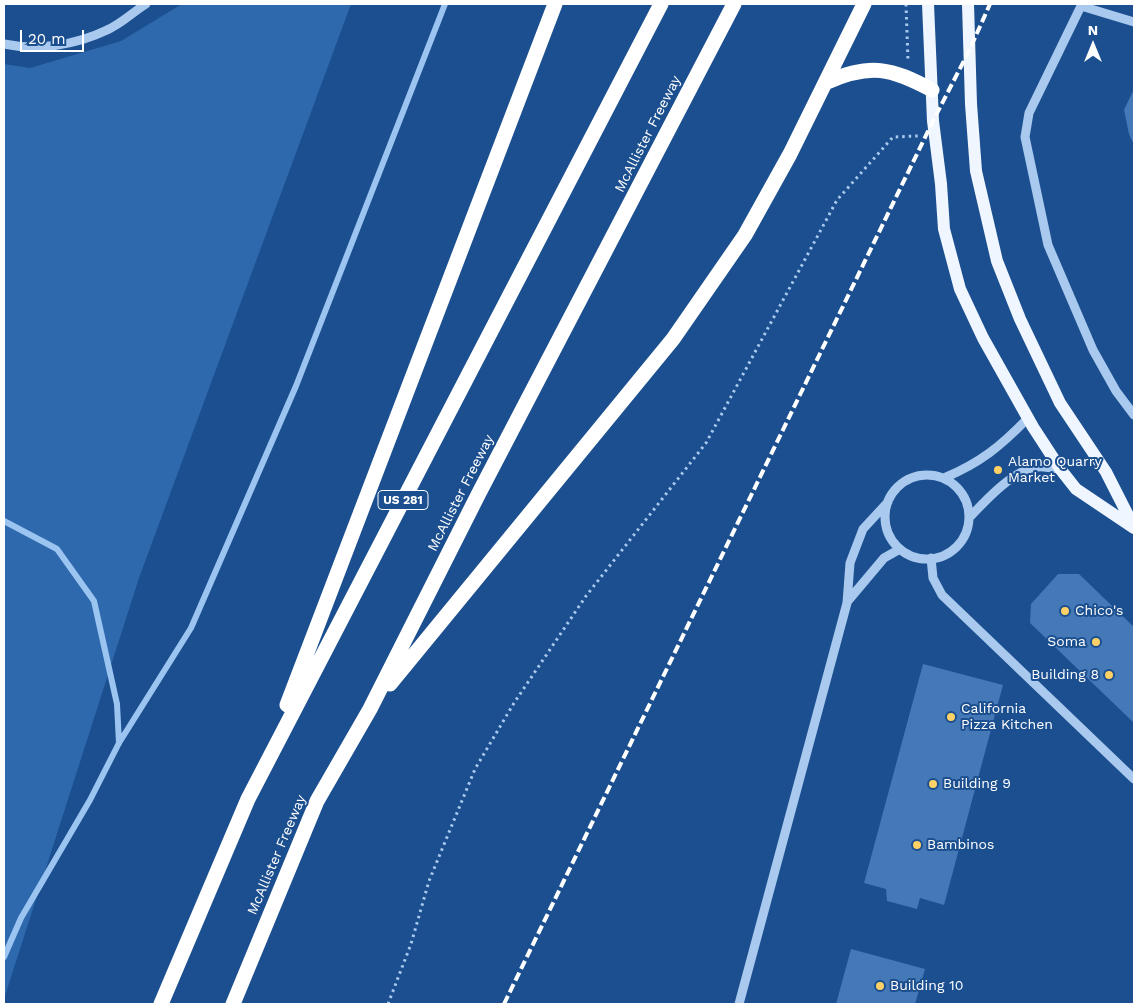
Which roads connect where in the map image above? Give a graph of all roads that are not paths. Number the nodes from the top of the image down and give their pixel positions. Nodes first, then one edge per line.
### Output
1 (146, 4) edge
2 (555, 4) edge
3 (661, 4) edge
4 (734, 4) edge
5 (864, 4) edge
6 (928, 4) edge
7 (968, 4) edge
8 (1134, 22) edge
9 (4, 44) edge
10 (827, 82) junction
11 (932, 90) junction
12 (1134, 416) edge
13 (1028, 418) junction
14 (1061, 470) junction
15 (944, 478) junction
16 (888, 502) junction
17 (969, 518) junction
18 (1134, 528) edge
19 (900, 549) junction
20 (931, 558) junction
21 (847, 602) junction
22 (370, 709) junction
23 (261, 774) junction
24 (1134, 779) edge
25 (161, 1004) edge
26 (233, 1004) edge
27 (739, 1004) edge

1 - 9 street
2 - 23 highway
3 - 23 highway, US 281
4 - 22 highway, McAllister Freeway
5 - 10 highway
6 - 11 main road
7 - 18 main road
8 - 12 street
10 - 11 highway
10 - 22 highway
11 - 13 main road
13 - 14 main road
13 - 15 street
14 - 17 street
14 - 18 main road
15 - 16 street
15 - 17 street
16 - 19 street
16 - 21 street
17 - 20 street
19 - 20 street
19 - 21 street
20 - 24 street
21 - 27 street
22 - 26 highway, McAllister Freeway
23 - 25 highway, US 281

